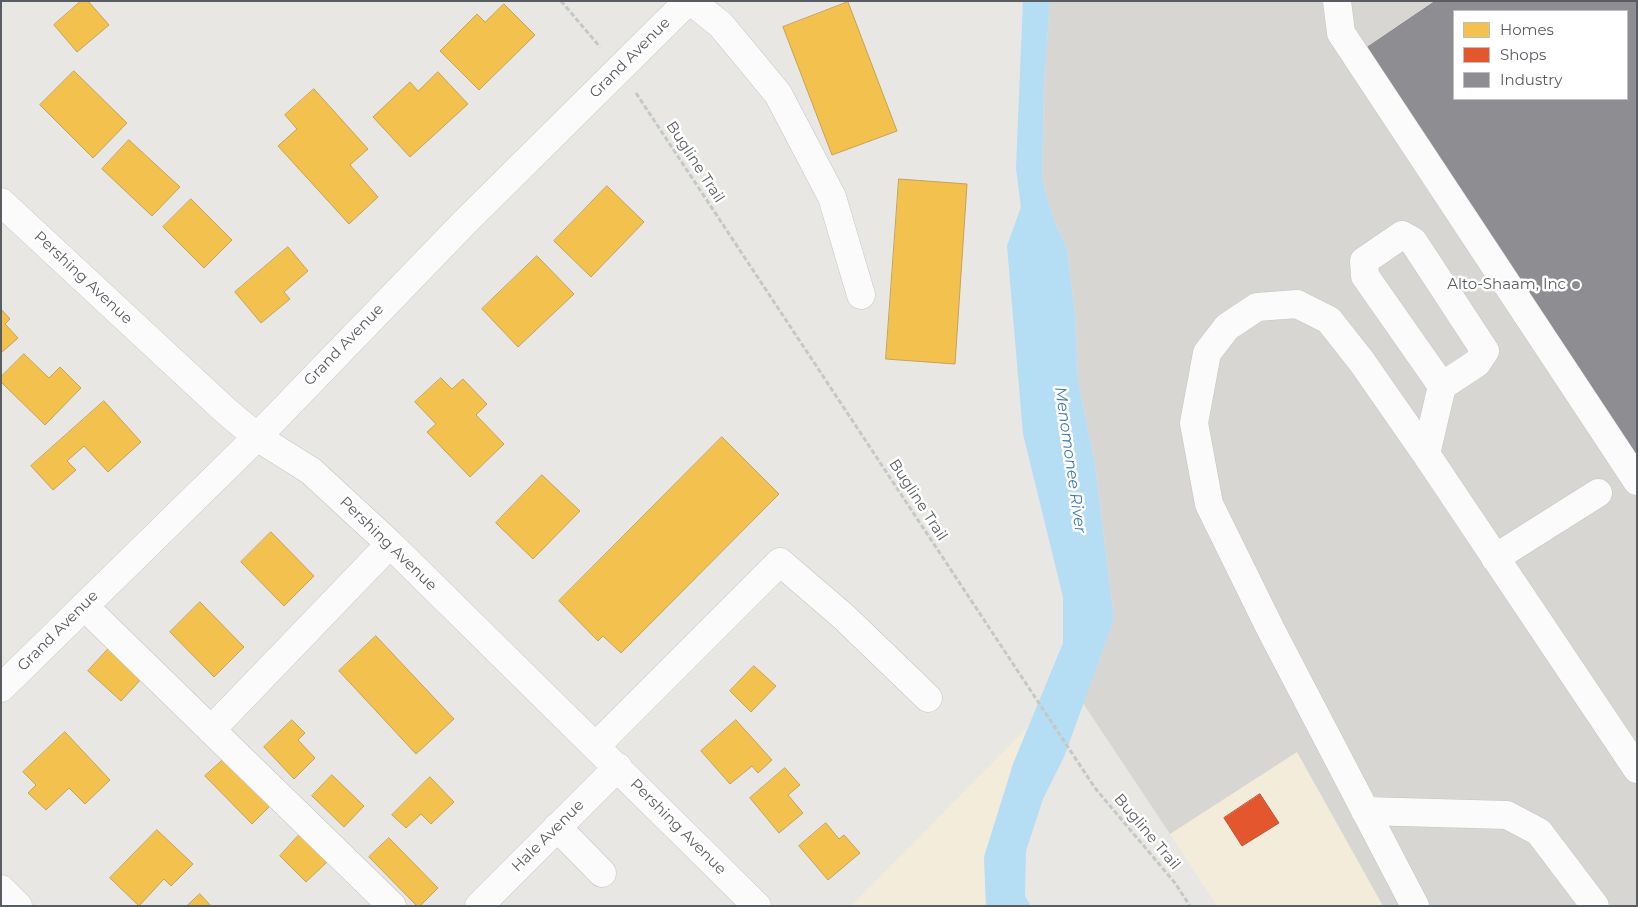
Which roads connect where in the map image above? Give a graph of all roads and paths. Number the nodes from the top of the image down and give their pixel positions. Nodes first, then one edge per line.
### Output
1 (561, 1) edge
2 (689, 1) edge
3 (1337, 1) edge
4 (594, 40) dead end
5 (639, 97) dead end
6 (1, 202) edge
7 (861, 295) dead end
8 (1442, 386) junction
9 (256, 437) junction
10 (1426, 454) junction
11 (1637, 481) edge
12 (1598, 493) dead end
13 (390, 544) junction
14 (1495, 558) junction
15 (84, 606) junction
16 (1, 688) edge
17 (928, 698) dead end
18 (212, 729) junction
19 (596, 746) junction
20 (618, 767) junction
21 (1637, 769) edge
22 (1365, 811) junction
23 (557, 827) junction
24 (602, 873) dead end
25 (1, 889) edge
26 (18, 906) edge
27 (392, 906) edge
28 (479, 906) edge
29 (757, 906) edge
30 (1190, 906) edge
31 (1415, 906) edge
32 (1594, 906) edge

1 - 4 path
2 - 7 street
2 - 9 street, Grand Avenue
3 - 11 street
5 - 30 path, Bugline Trail
6 - 9 street, Pershing Avenue
8 - 8 street
8 - 10 street
9 - 13 street, Pershing Avenue
9 - 15 street, Grand Avenue
10 - 14 street
10 - 22 street
12 - 14 street
13 - 18 street
13 - 19 street, Pershing Avenue
14 - 21 street
15 - 16 street, Grand Avenue
15 - 18 street
17 - 19 street
18 - 27 street
19 - 20 street, Pershing Avenue
20 - 23 street, Hale Avenue
20 - 29 street, Pershing Avenue
22 - 31 street
22 - 32 street
23 - 24 street
23 - 28 street, Hale Avenue
25 - 26 street

